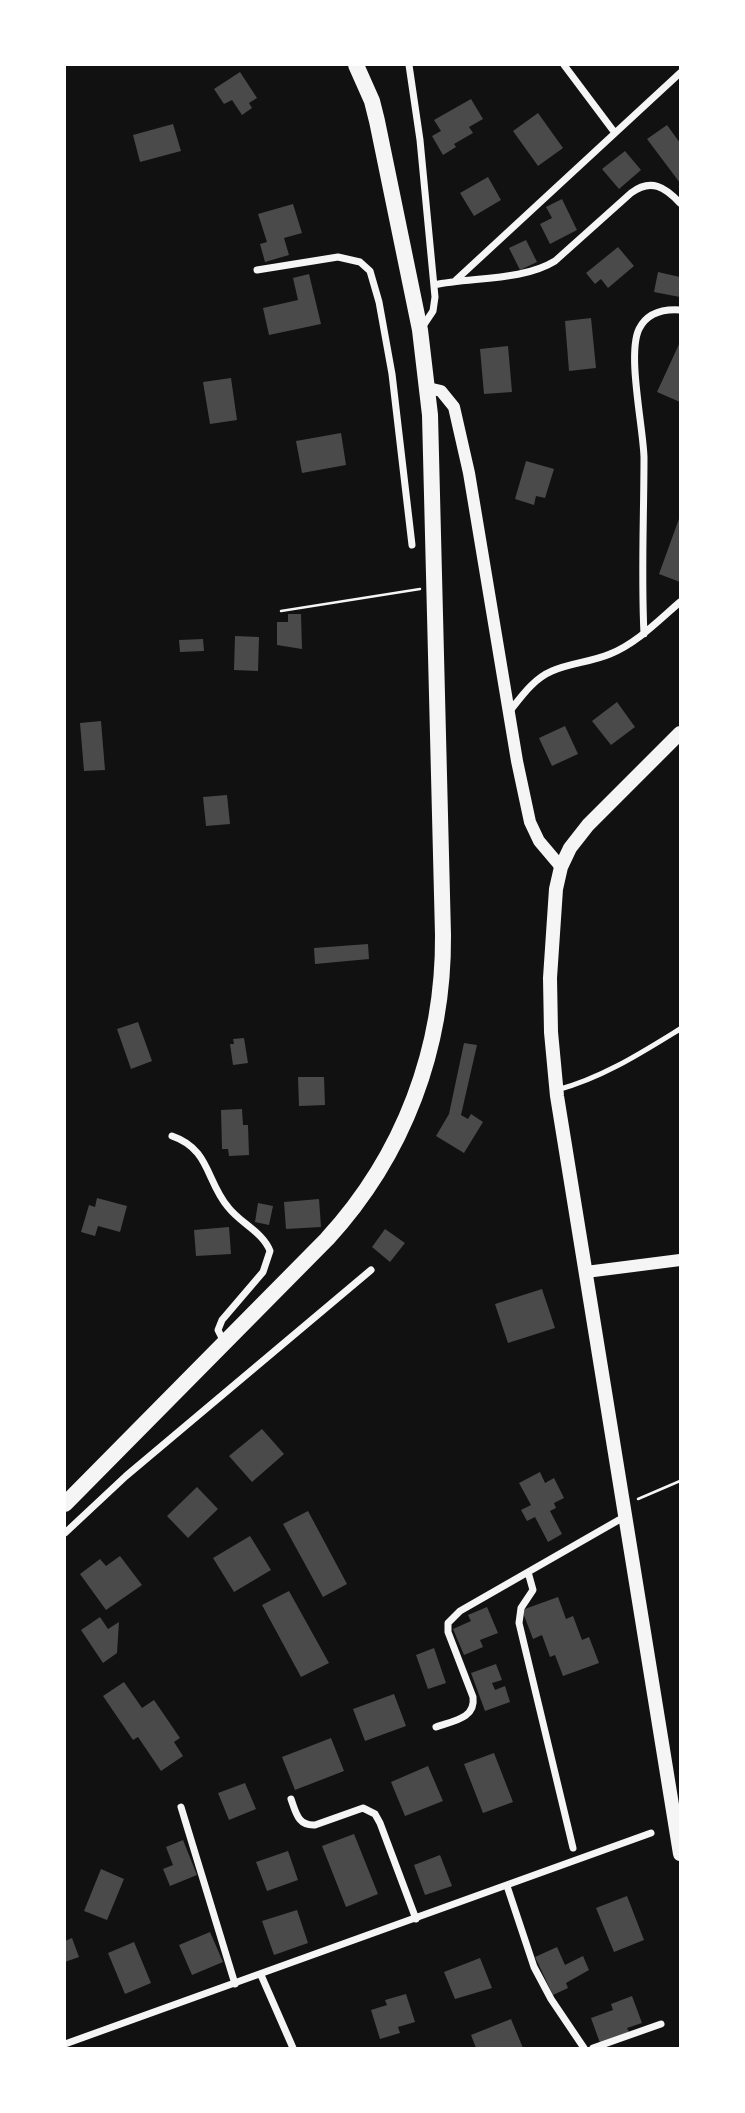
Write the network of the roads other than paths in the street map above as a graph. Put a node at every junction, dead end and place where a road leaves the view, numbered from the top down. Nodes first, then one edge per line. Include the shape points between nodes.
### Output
1 (356, 65) edge
2 (409, 65) edge
3 (564, 65) edge
4 (680, 73) edge
5 (615, 133) junction
6 (680, 203) edge
7 (257, 270) dead end
8 (456, 280) junction
9 (434, 285) junction
10 (680, 310) edge
11 (421, 330) junction
12 (428, 388) junction
13 (434, 545) junction
14 (680, 602) edge
15 (644, 634) junction
16 (509, 712) junction
17 (680, 733) edge
18 (561, 867) junction
19 (680, 1029) edge
20 (557, 1090) junction
21 (172, 1136) dead end
22 (680, 1260) edge
23 (371, 1270) dead end
24 (586, 1272) junction
25 (225, 1342) junction
26 (65, 1504) edge
27 (624, 1511) junction
28 (65, 1533) edge
29 (528, 1572) junction
30 (436, 1727) dead end
31 (291, 1799) dead end
32 (181, 1807) dead end
33 (651, 1833) dead end
34 (573, 1848) dead end
35 (680, 1854) edge
36 (507, 1885) junction
37 (416, 1919) junction
38 (261, 1975) junction
39 (235, 1984) junction
40 (661, 2024) dead end
41 (65, 2044) edge
42 (293, 2048) edge
43 (584, 2048) edge
44 (593, 2048) edge

1 - 11 main road via 377,121
2 - 9 street
3 - 5 street
4 - 5 street
5 - 8 street
6 - 8 street via 663,188 645,185 552,263 526,273
7 - 13 street via 338,257 360,262 370,271 392,374 410,545
8 - 9 street
9 - 11 street via 435,307
10 - 15 street via 666,310 646,320 636,343 643,454
11 - 12 main road
12 - 13 main road
12 - 16 street via 441,391 454,407
13 - 25 main road via 443,952 439,1008 427,1063 394,1144 357,1204
14 - 15 street
15 - 16 street via 610,655 545,674
16 - 18 street via 532,828
17 - 18 main road via 588,825
18 - 20 main road via 550,978
19 - 20 lane via 617,1066
20 - 24 main road
21 - 25 street via 197,1150 225,1204 270,1251 263,1272 222,1320 219,1333
22 - 24 street
23 - 28 street
24 - 27 main road
25 - 26 main road
27 - 29 street
27 - 35 main road
29 - 30 street via 448,1622 473,1706 467,1716
29 - 34 street via 533,1590 519,1619
31 - 37 street via 298,1818 307,1825 363,1808 375,1814
32 - 39 street
33 - 36 street
36 - 37 street
36 - 43 street via 539,1977
37 - 38 street
38 - 39 street
38 - 42 street
39 - 41 street
40 - 44 street

